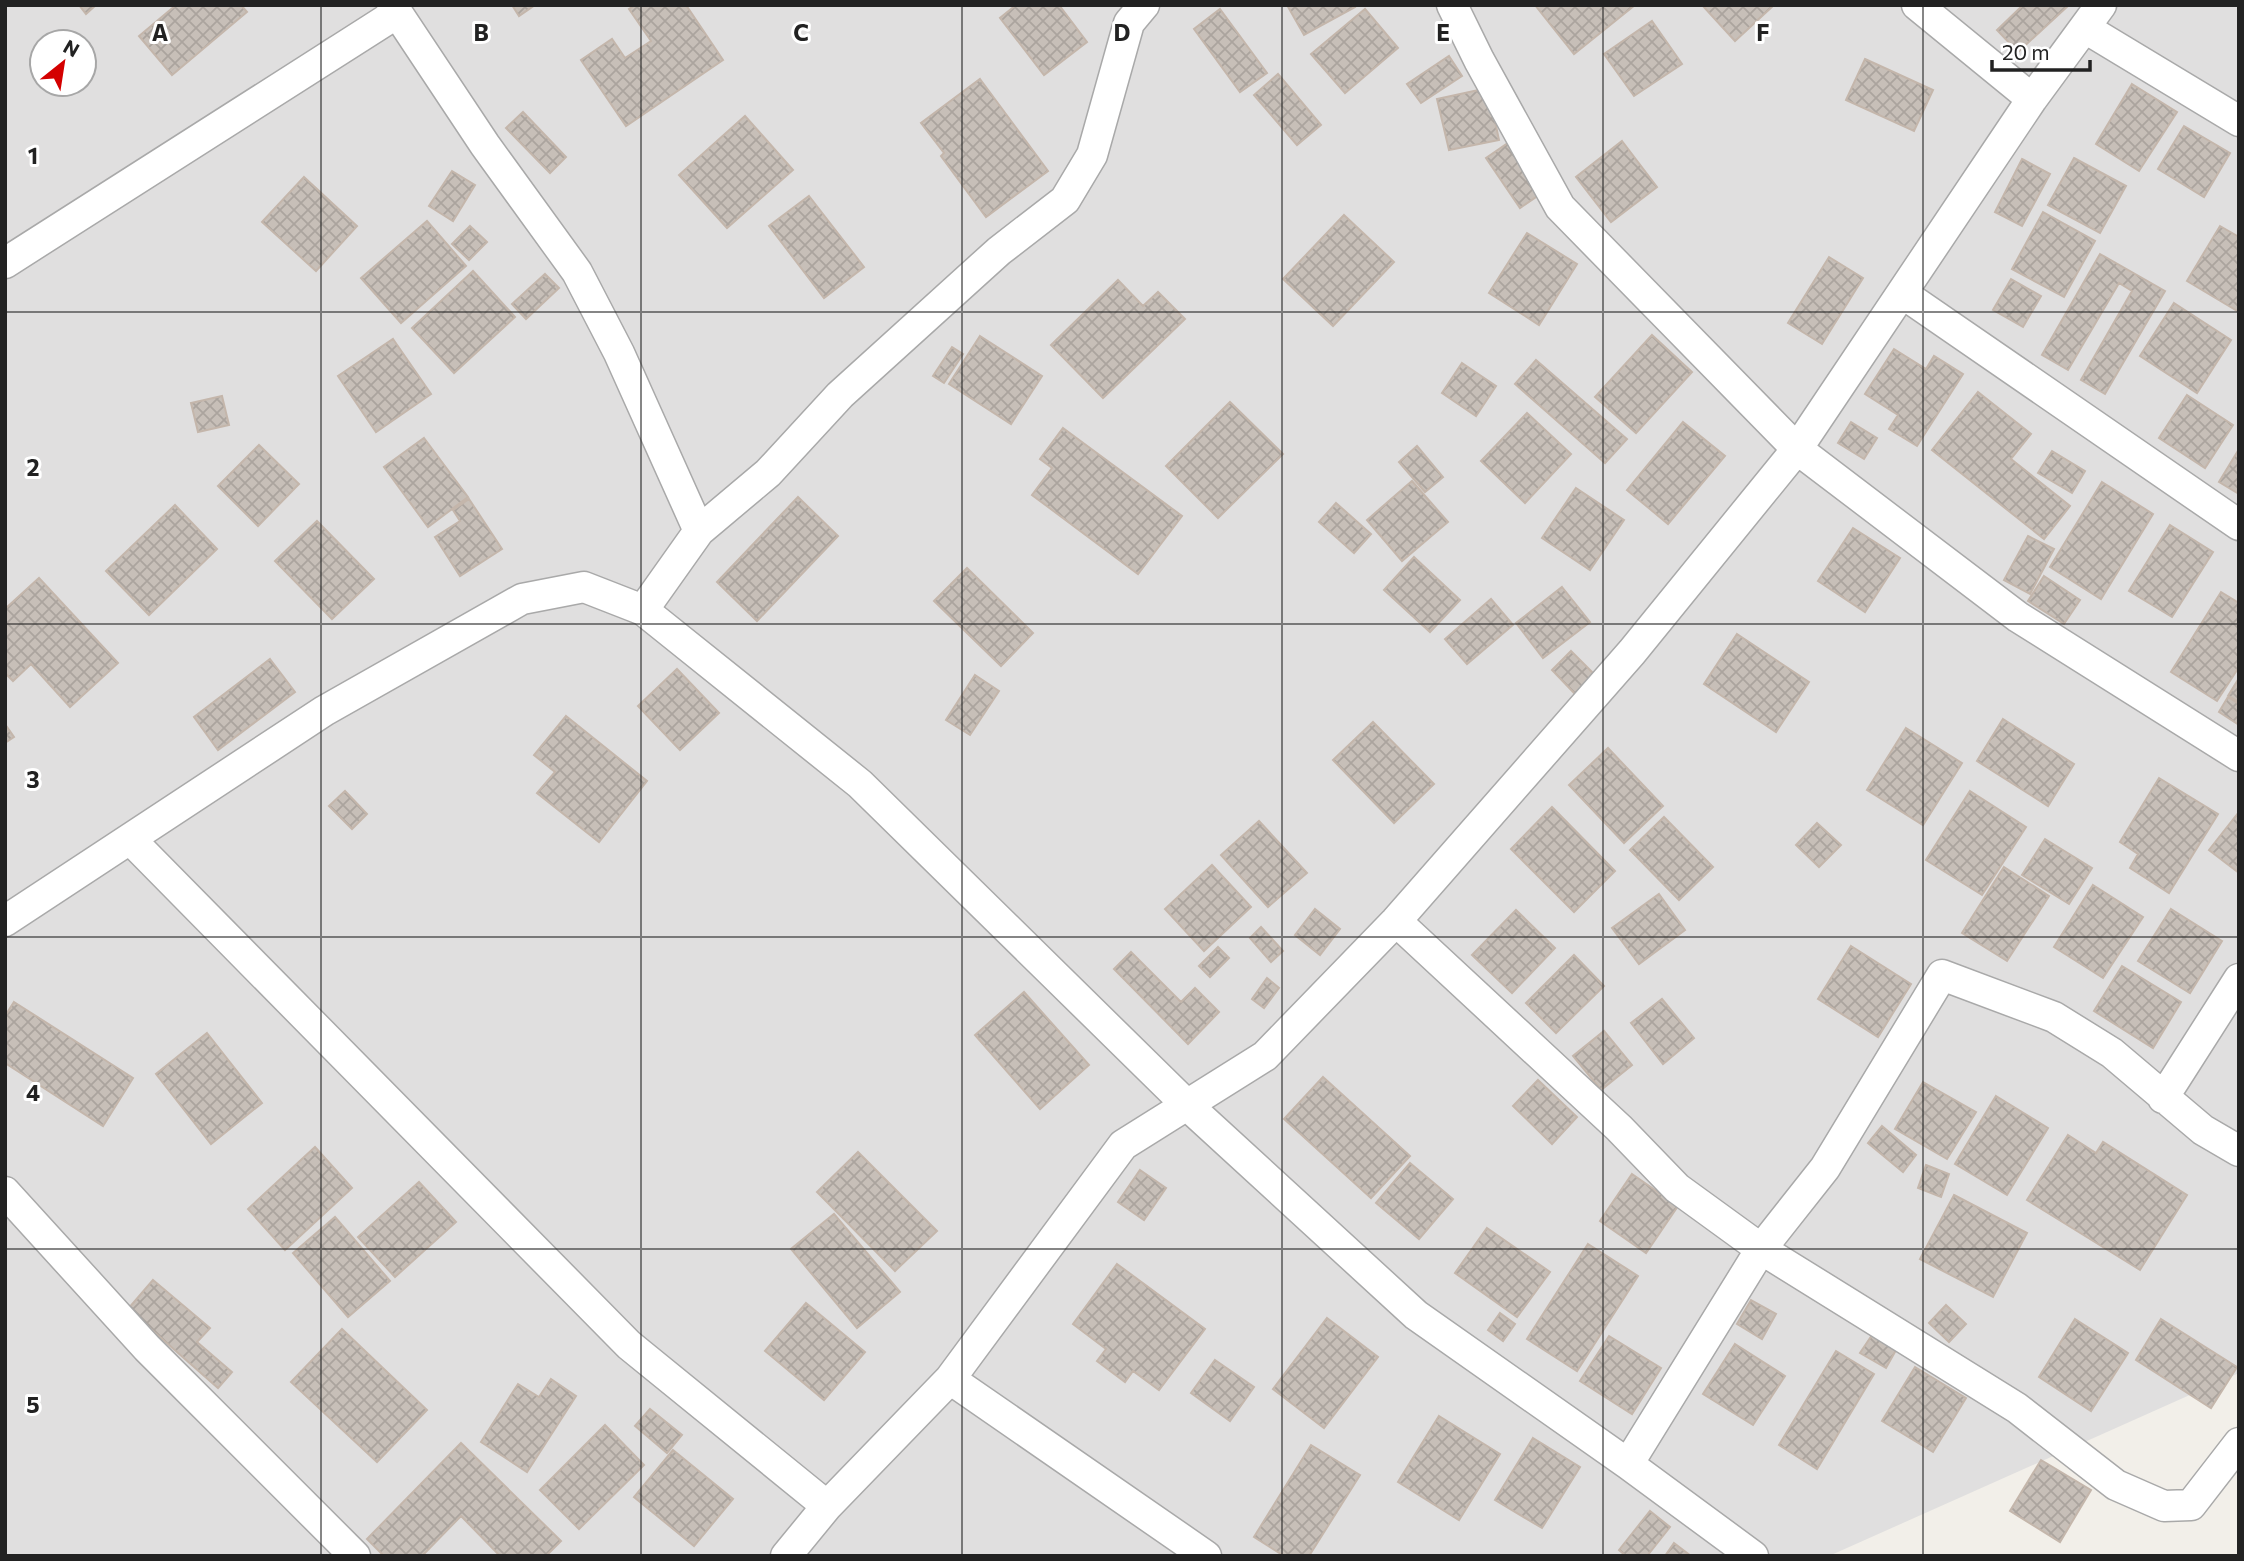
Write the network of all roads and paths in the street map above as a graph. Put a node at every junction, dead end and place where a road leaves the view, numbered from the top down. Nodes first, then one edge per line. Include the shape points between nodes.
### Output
1 (1452, 5) edge
2 (1917, 5) edge
3 (395, 9) edge
4 (1132, 11) edge
5 (2093, 16) edge
6 (2032, 99) junction
7 (2239, 121) edge
8 (5, 263) edge
9 (1902, 293) junction
10 (1797, 449) junction
11 (2239, 525) edge
12 (699, 531) junction
13 (643, 610) junction
14 (2239, 756) edge
15 (130, 839) junction
16 (5, 921) edge
17 (1395, 921) junction
18 (2239, 979) edge
19 (2163, 1098) junction
20 (1186, 1105) junction
21 (2239, 1151) edge
22 (5, 1192) edge
23 (1761, 1249) junction
24 (950, 1379) junction
25 (2239, 1443) edge
26 (1628, 1464) junction
27 (827, 1506) junction
28 (355, 1556) edge
29 (786, 1556) edge
30 (1206, 1556) edge
31 (1753, 1556) edge

1 - 10 street via 1560,207
2 - 6 street
3 - 8 street
3 - 12 street via 577,272 620,353
4 - 12 street via 1092,155 1065,201 999,251 840,394 768,472
5 - 6 street
5 - 7 street
6 - 9 street
9 - 10 street
9 - 11 street
10 - 14 street via 2018,617
10 - 17 street via 1632,652
12 - 13 street
13 - 15 street via 584,587 522,599 324,711
13 - 20 street via 860,784
15 - 16 street
15 - 27 street via 629,1345
17 - 20 street via 1265,1056
17 - 23 street via 1619,1128 1677,1188
18 - 19 street
19 - 21 street
19 - 23 street via 2112,1053 2054,1017 1942,975 1825,1168
20 - 24 street via 1123,1145
20 - 26 street via 1416,1315
22 - 28 street via 147,1348
23 - 25 street via 2017,1408 2116,1485 2164,1506 2191,1505
23 - 26 street
24 - 27 street
24 - 30 street
26 - 31 street
27 - 29 street

